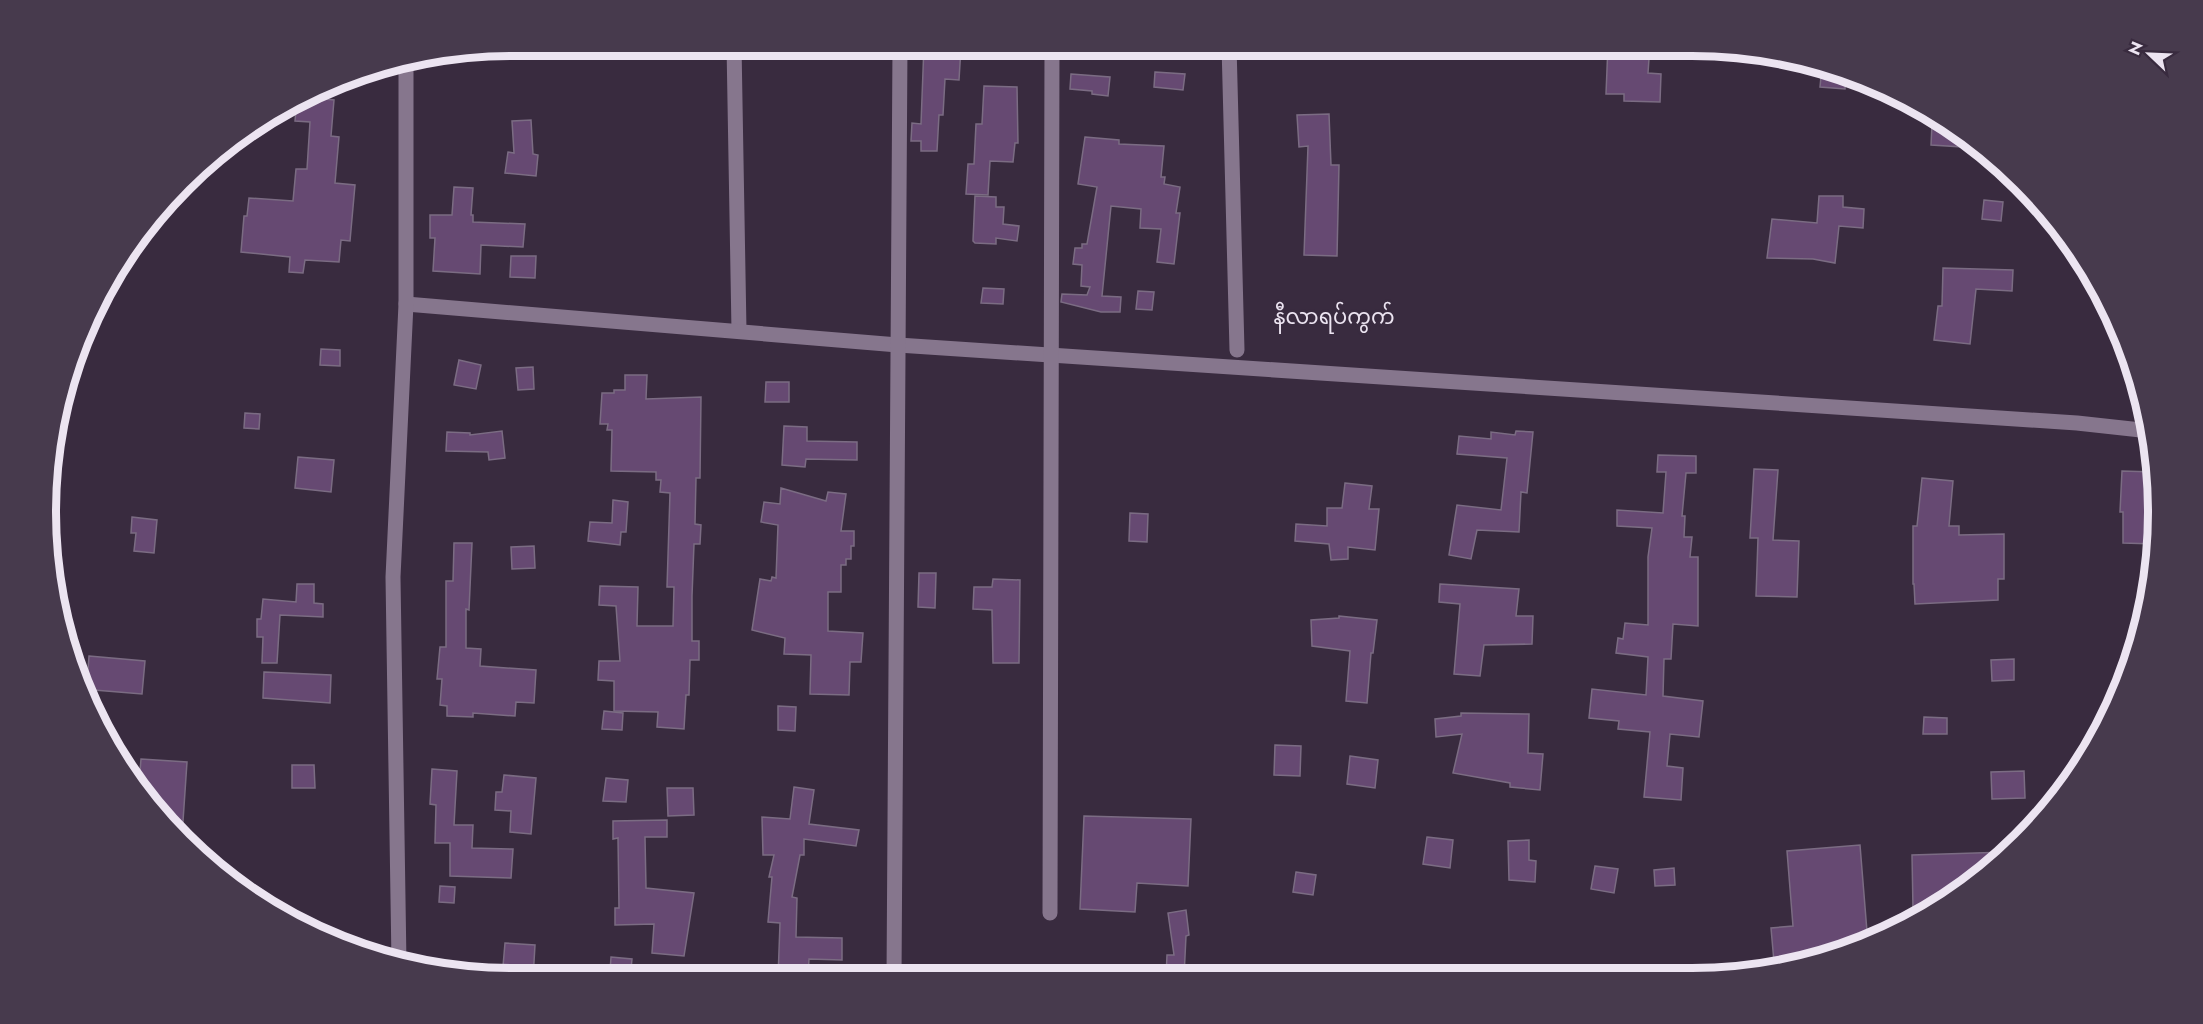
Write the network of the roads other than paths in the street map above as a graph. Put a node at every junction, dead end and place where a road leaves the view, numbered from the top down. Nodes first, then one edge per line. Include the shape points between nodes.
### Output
1 (734, 56) edge
2 (900, 56) edge
3 (1052, 56) edge
4 (1229, 56) edge
5 (406, 68) edge
6 (406, 304) junction
7 (739, 332) junction
8 (898, 345) junction
9 (1237, 350) dead end
10 (1051, 355) junction
11 (2140, 430) edge
12 (1050, 913) dead end
13 (399, 954) edge
14 (894, 968) edge

1 - 7 street
2 - 8 street
3 - 10 street
4 - 9 street
5 - 6 street
6 - 7 street
6 - 13 street via 393,577
7 - 8 street
8 - 10 street
8 - 14 street
10 - 11 street
10 - 12 street

